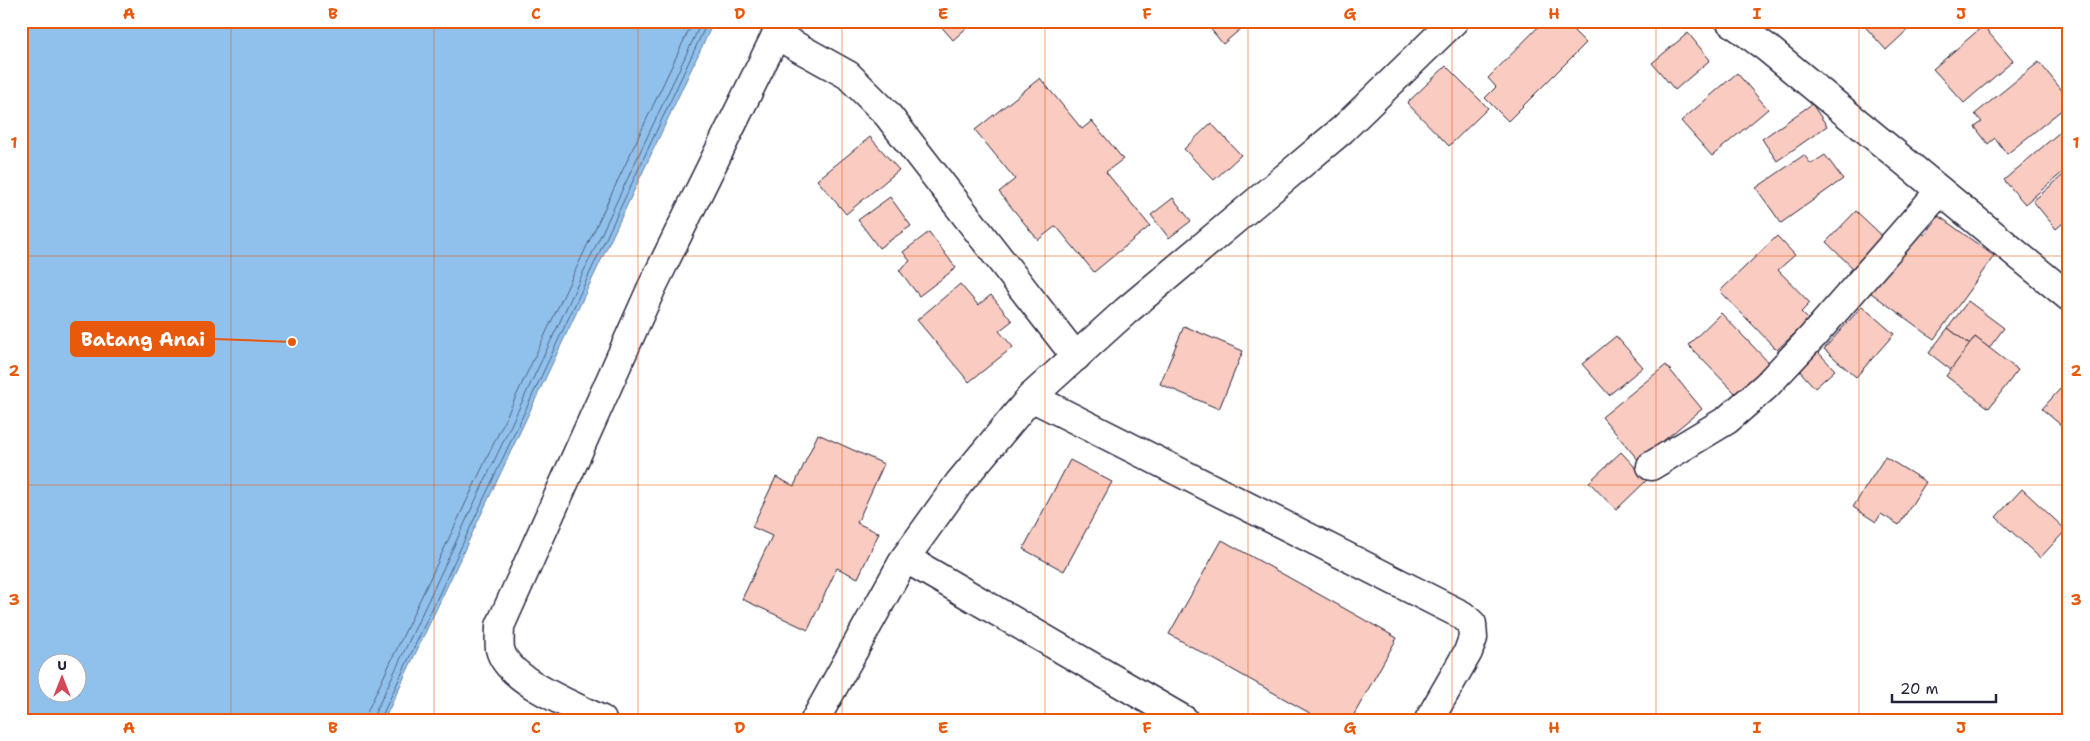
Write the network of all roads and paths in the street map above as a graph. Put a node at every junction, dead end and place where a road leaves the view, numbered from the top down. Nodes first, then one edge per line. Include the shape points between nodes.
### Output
1 (1454, 21) edge
2 (1730, 21) edge
3 (780, 28) edge
4 (1940, 191) junction
5 (2069, 297) edge
6 (1076, 357) junction
7 (1031, 397) junction
8 (1651, 466) dead end
9 (905, 558) junction
10 (602, 720) edge
11 (815, 720) edge
12 (1184, 720) edge
13 (1429, 720) edge

1 - 6 street via 1342,130 1126,311
2 - 4 street
3 - 6 street via 848,75 887,114
3 - 10 street via 652,287 500,626 500,650 528,684
4 - 5 street
4 - 8 street via 1766,386 1727,420
6 - 7 street
7 - 9 street via 959,484
7 - 13 street via 1462,615 1472,624 1473,638
9 - 11 street
9 - 12 street

